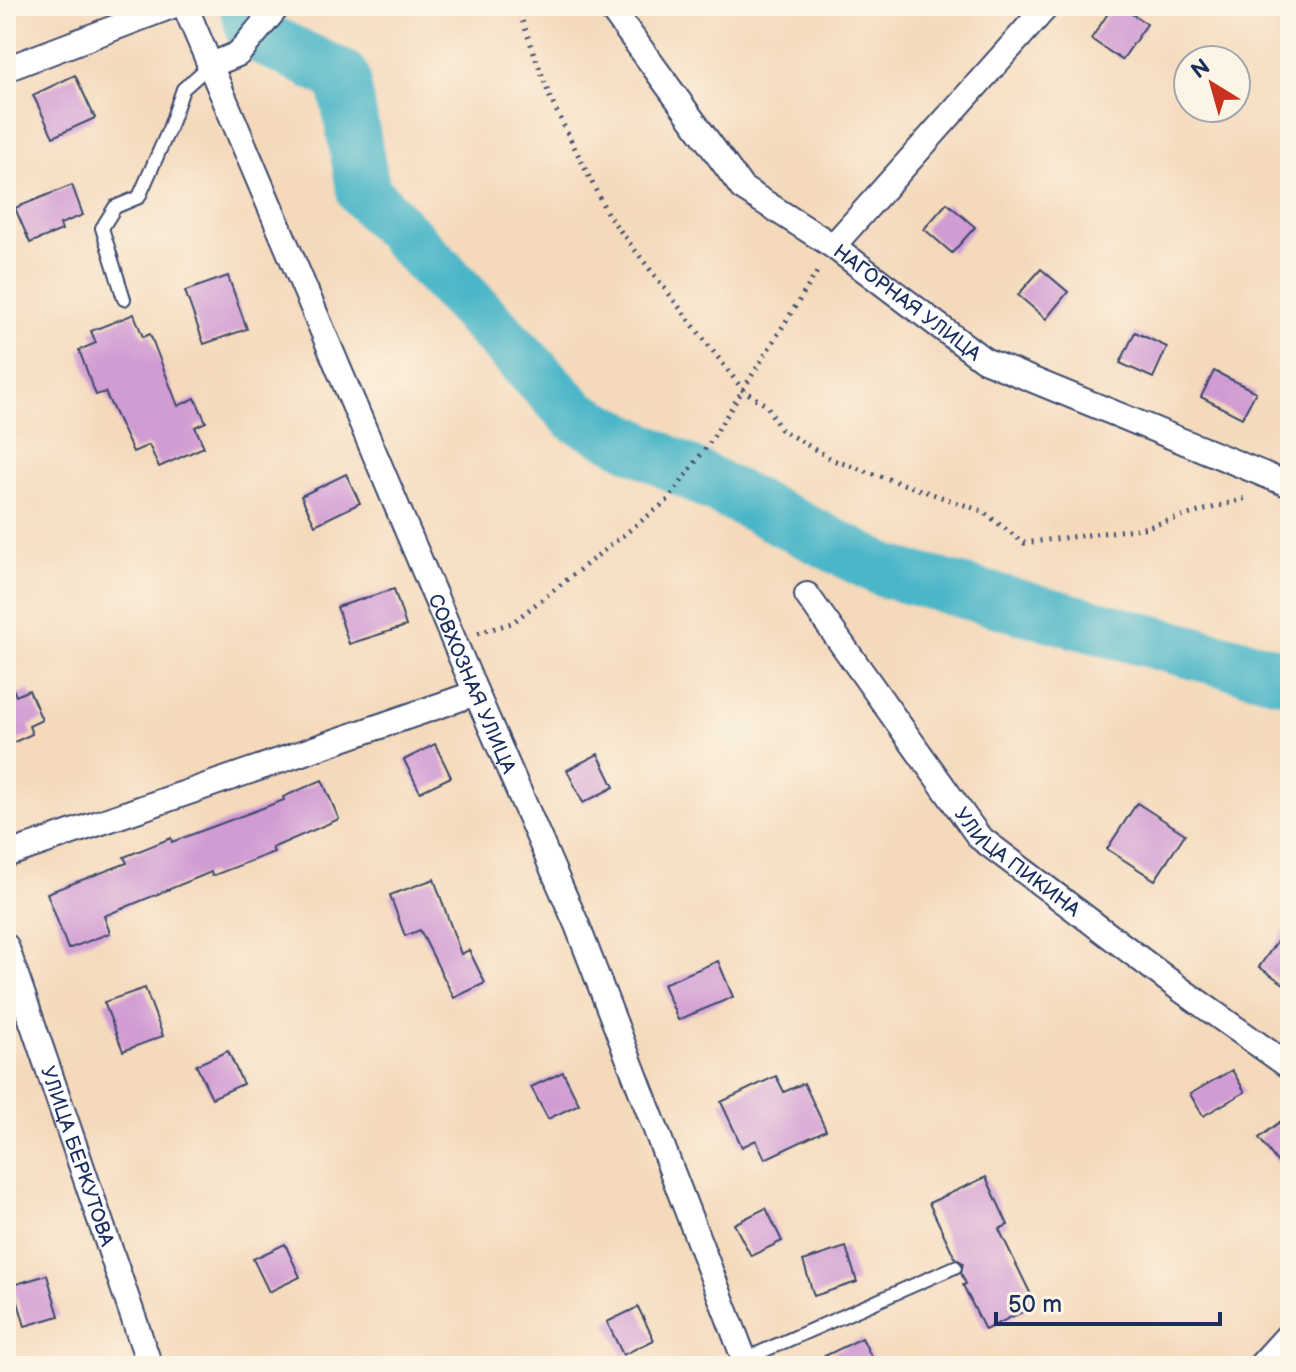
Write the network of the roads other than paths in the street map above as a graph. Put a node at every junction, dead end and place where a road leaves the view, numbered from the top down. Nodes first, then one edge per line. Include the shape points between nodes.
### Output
1 (172, 6) edge
2 (185, 6) edge
3 (278, 6) edge
4 (607, 6) edge
5 (1047, 6) edge
6 (209, 66) junction
7 (6, 69) edge
8 (833, 246) junction
9 (124, 299) dead end
10 (1290, 485) edge
11 (807, 595) dead end
12 (476, 693) junction
13 (6, 855) edge
14 (6, 946) edge
15 (1290, 1067) edge
16 (955, 1267) dead end
17 (1290, 1333) edge
18 (746, 1363) edge
19 (150, 1366) edge
20 (1260, 1366) edge

1 - 7 street
2 - 6 street, СОВХОЗНАЯ УЛИЦА
3 - 6 street via 238,54
4 - 8 street, НАГОРНАЯ УЛИЦА via 742,188
5 - 8 street
6 - 9 lane via 183,89 139,197 115,207 102,228
6 - 12 street, СОВХОЗНАЯ УЛИЦА
8 - 10 street, НАГОРНАЯ УЛИЦА via 984,360
11 - 15 street, УЛИЦА ПИКИНА via 979,837
12 - 13 street
12 - 18 street, СОВХОЗНАЯ УЛИЦА via 577,925
14 - 19 street, УЛИЦА БЕРКУТОВА
16 - 18 lane
17 - 20 street

